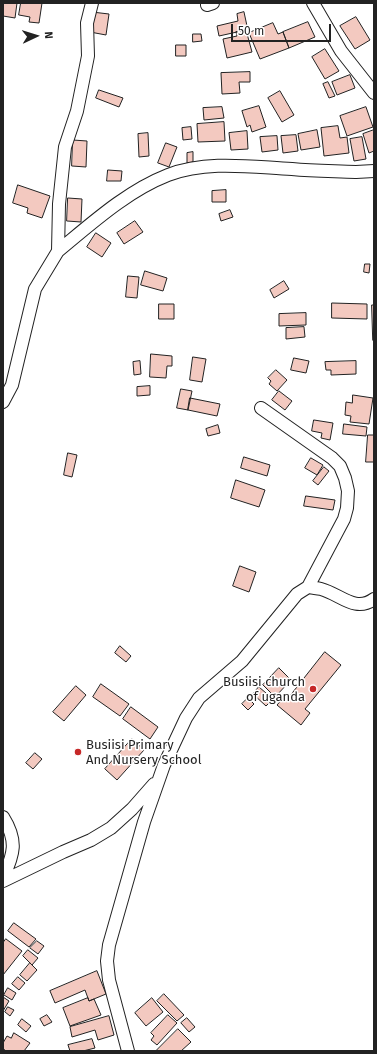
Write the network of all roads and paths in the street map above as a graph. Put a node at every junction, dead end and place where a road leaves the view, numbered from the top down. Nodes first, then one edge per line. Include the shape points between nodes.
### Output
1 (92, 3) edge
2 (313, 3) edge
3 (374, 93) edge
4 (374, 171) edge
5 (58, 251) junction
6 (3, 402) edge
7 (261, 408) dead end
8 (308, 587) junction
9 (374, 599) edge
10 (159, 779) junction
11 (3, 817) edge
12 (3, 878) edge
13 (3, 882) edge
14 (128, 1051) edge

1 - 5 street via 87,23 88,56 77,111 65,147 59,204
2 - 3 street via 341,51
4 - 5 street via 341,172 221,166 181,171 139,190 105,213
5 - 6 street via 35,289 12,385
7 - 8 street via 332,458 340,466 345,478 348,491 344,519
8 - 9 street via 321,589 355,604 363,605
8 - 10 street via 297,594 242,661 199,698 181,728
10 - 13 street via 111,828
10 - 14 street via 144,822 109,945 107,961 109,980
11 - 12 street via 9,827 14,849

